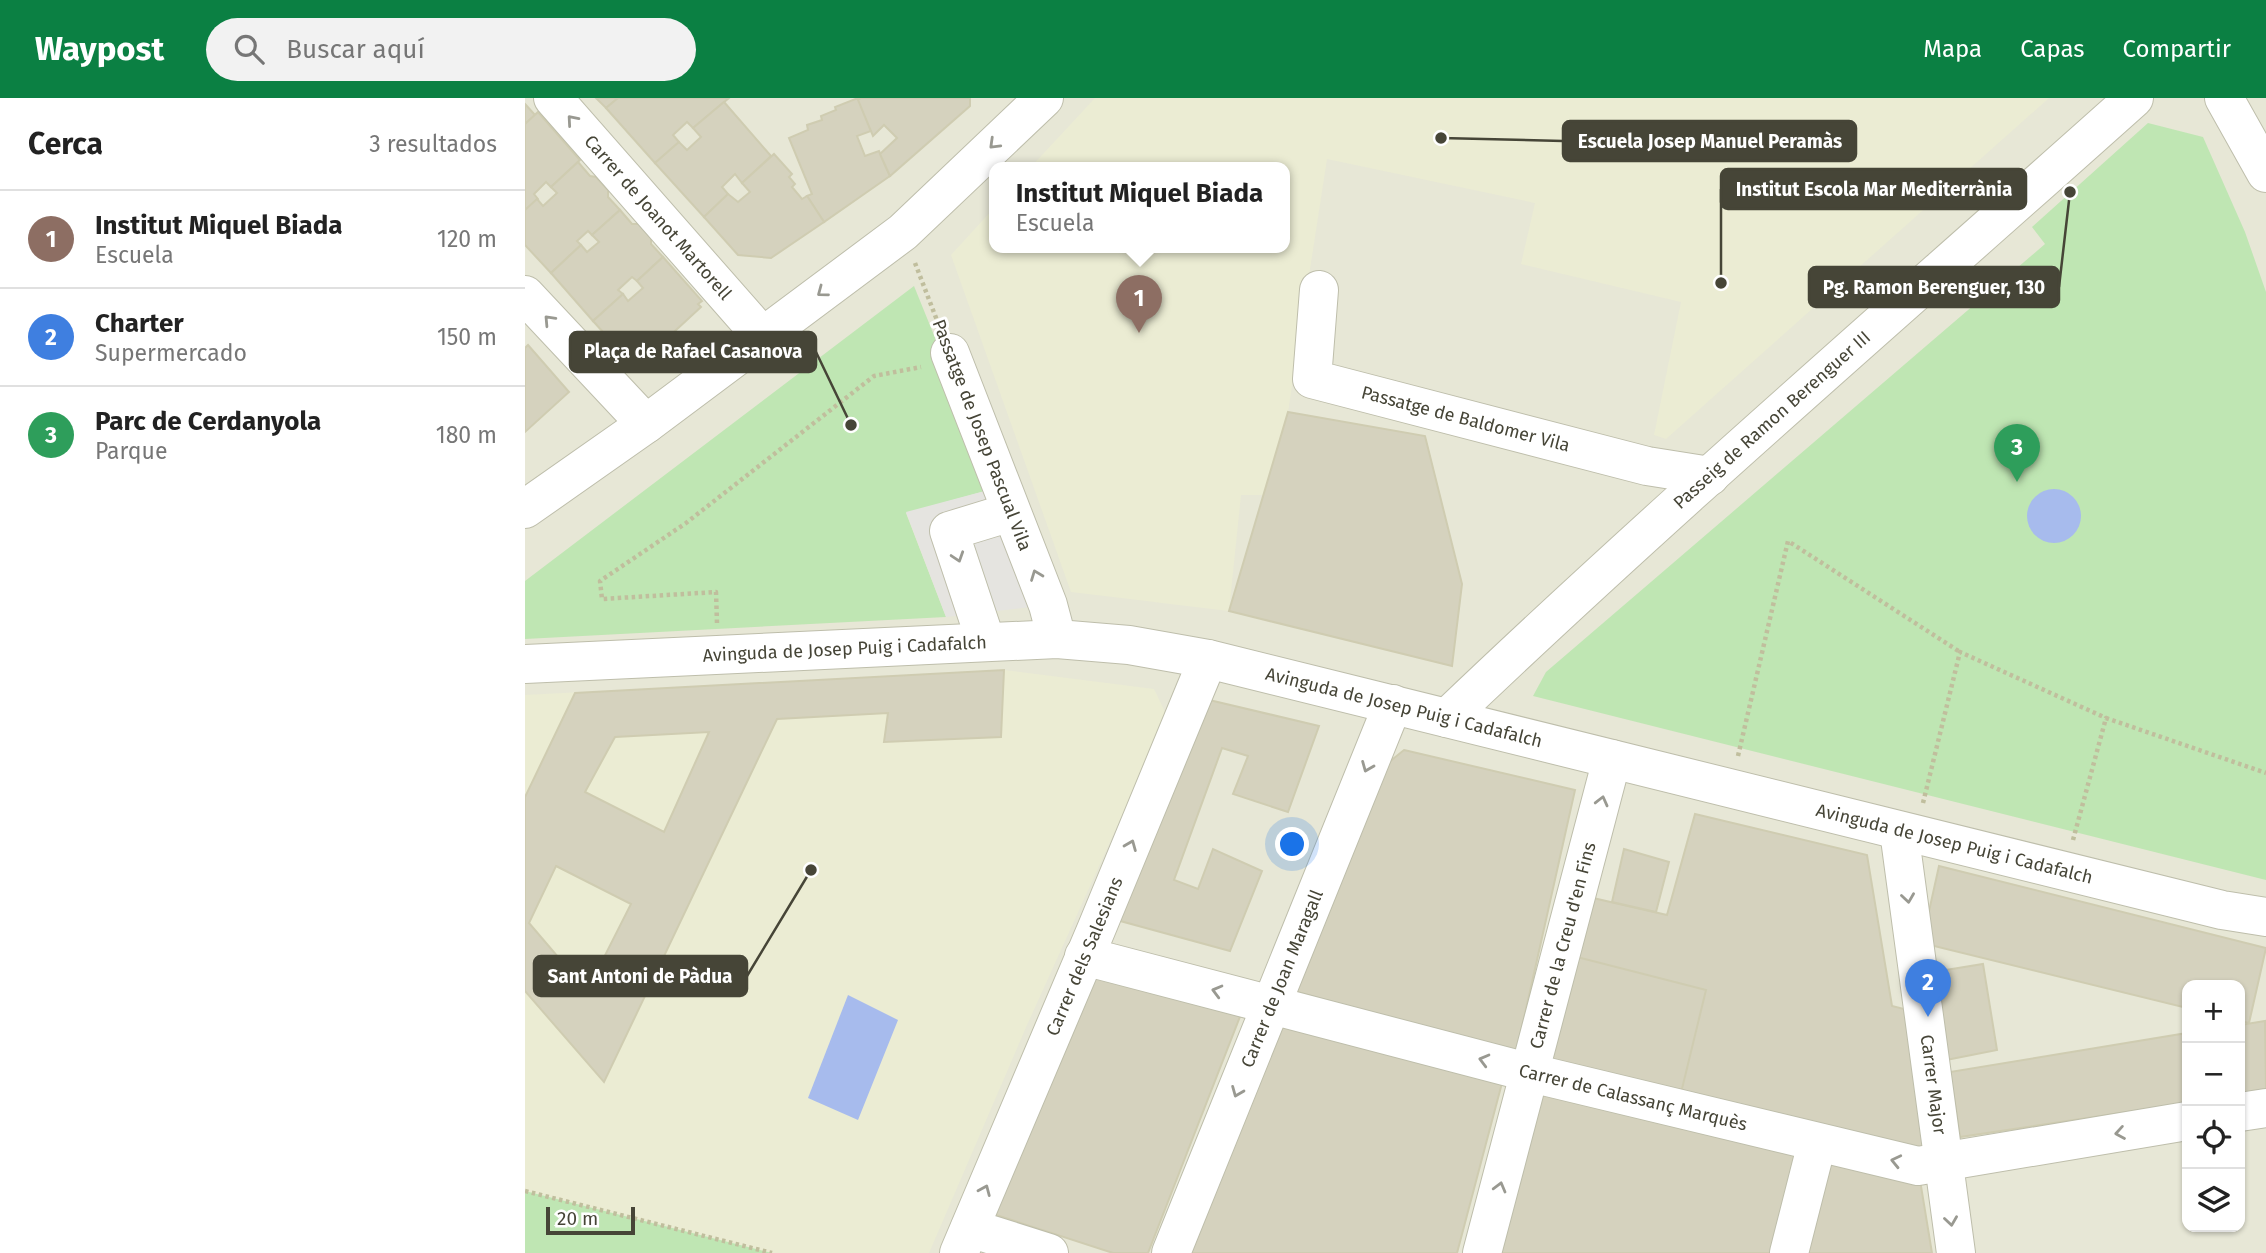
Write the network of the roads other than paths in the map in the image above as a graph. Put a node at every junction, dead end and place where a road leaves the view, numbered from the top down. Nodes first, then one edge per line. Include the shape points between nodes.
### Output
1 (553, 98) edge
2 (2134, 98) edge
3 (2224, 98) edge
4 (1024, 104) edge
5 (2266, 173) edge
6 (1319, 290) dead end
7 (525, 295) edge
8 (763, 337) junction
9 (952, 357) road end
10 (646, 424) junction
11 (1710, 476) junction
12 (525, 509) edge
13 (1011, 512) junction
14 (1057, 639) junction
15 (986, 642) junction
16 (1208, 659) junction
17 (525, 664) edge
18 (1393, 704) junction
19 (1447, 718) junction
20 (1612, 759) junction
21 (1899, 831) junction
22 (2266, 917) edge
23 (1084, 956) junction
24 (1272, 1005) junction
25 (1531, 1073) junction
26 (2266, 1108) edge
27 (2245, 1111) edge
28 (2182, 1122) edge
29 (1817, 1143) junction
30 (1943, 1163) junction
31 (964, 1240) edge
32 (1049, 1253) edge
33 (1171, 1253) edge
34 (1482, 1253) edge
35 (1789, 1253) edge
36 (1956, 1253) edge

8 -> 1 street, Carrer de Joanot Martorell
2 - 11 street, Passeig de Ramon Berenguer III
3 - 5 street
4 -> 8 street via 903,232
6 - 11 street, Passatge de Baldomer Vila via 1311,379 1647,466
10 -> 7 street
8 - 10 street
9 - 13 street, Passatge de Josep Pascual Vila
10 - 12 street
11 - 19 street, Passeig de Ramon Berenguer III
14 -> 13 street, Passatge de Josep Pascual Vila
13 -> 15 street via 949,531
14 - 15 street, Avinguda de Josep Puig i Cadafalch
14 - 16 street, Avinguda de Josep Puig i Cadafalch via 1129,645
15 - 17 street, Avinguda de Josep Puig i Cadafalch
16 - 18 street, Avinguda de Josep Puig i Cadafalch
23 -> 16 street, Carrer dels Salesians
18 - 19 street, Avinguda de Josep Puig i Cadafalch
18 -> 24 street, Carrer de Joan Maragall
19 - 20 street, Avinguda de Josep Puig i Cadafalch
20 - 21 street, Avinguda de Josep Puig i Cadafalch
25 -> 20 street, Carrer de la Creu d'en Fins
21 - 22 street, Avinguda de Josep Puig i Cadafalch
21 -> 30 street, Carrer Major
24 -> 23 street, Carrer de Calassanç Marquès
31 -> 23 street, Carrer dels Salesians
25 -> 24 street, Carrer de Calassanç Marquès
24 -> 33 street, Carrer de Joan Maragall
25 - 29 street, Carrer de Calassanç Marquès
34 -> 25 street, Carrer de la Creu d'en Fins
26 - 27 street
28 -> 30 street, Carrer de Calassanç Marquès
30 -> 29 street, Carrer de Calassanç Marquès via 1918,1166
29 - 35 street
30 -> 36 street, Carrer Major
31 - 32 street

